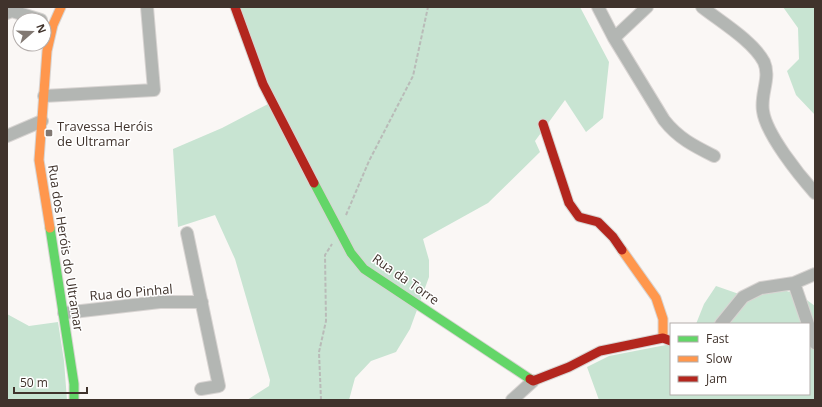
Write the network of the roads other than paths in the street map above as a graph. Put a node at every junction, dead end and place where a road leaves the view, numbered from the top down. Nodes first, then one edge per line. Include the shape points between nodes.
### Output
1 (61, 7) edge
2 (148, 7) edge
3 (235, 7) edge
4 (598, 7) edge
5 (647, 7) edge
6 (702, 7) edge
7 (716, 11) edge
8 (52, 18) edge
9 (614, 38) junction
10 (47, 52) edge
11 (44, 96) junction
12 (42, 121) junction
13 (543, 124) dead end
14 (7, 136) edge
15 (714, 156) dead end
16 (815, 193) edge
17 (187, 233) dead end
18 (815, 274) edge
19 (794, 283) junction
20 (202, 302) junction
21 (64, 313) junction
22 (722, 323) edge
23 (808, 323) edge
24 (810, 328) edge
25 (667, 339) edge
26 (815, 343) edge
27 (533, 381) junction
28 (201, 389) dead end
29 (74, 400) edge
30 (512, 400) edge

1 - 8 street, Rua dos Heróis do Ultramar
2 - 11 street via 154,90
3 - 27 street, Rua da Torre via 262,84 351,253 364,269
4 - 9 street
5 - 9 street
6 - 7 street
7 - 16 street via 765,64 767,75 762,101 766,122 794,169
9 - 15 street via 674,133 687,143
10 - 11 street, Rua dos Heróis do Ultramar
11 - 12 street, Rua dos Heróis do Ultramar
12 - 14 street
12 - 21 street, Rua dos Heróis do Ultramar via 39,160
13 - 25 street via 569,203 579,217 598,222 613,237 656,298
17 - 20 street
18 - 19 street
19 - 22 street via 761,288 743,297
19 - 23 street
20 - 21 street, Rua do Pinhal via 160,302
20 - 28 street via 219,386
21 - 29 street, Rua dos Heróis do Ultramar
24 - 26 street
25 - 27 street via 600,350 569,367
27 - 30 street

